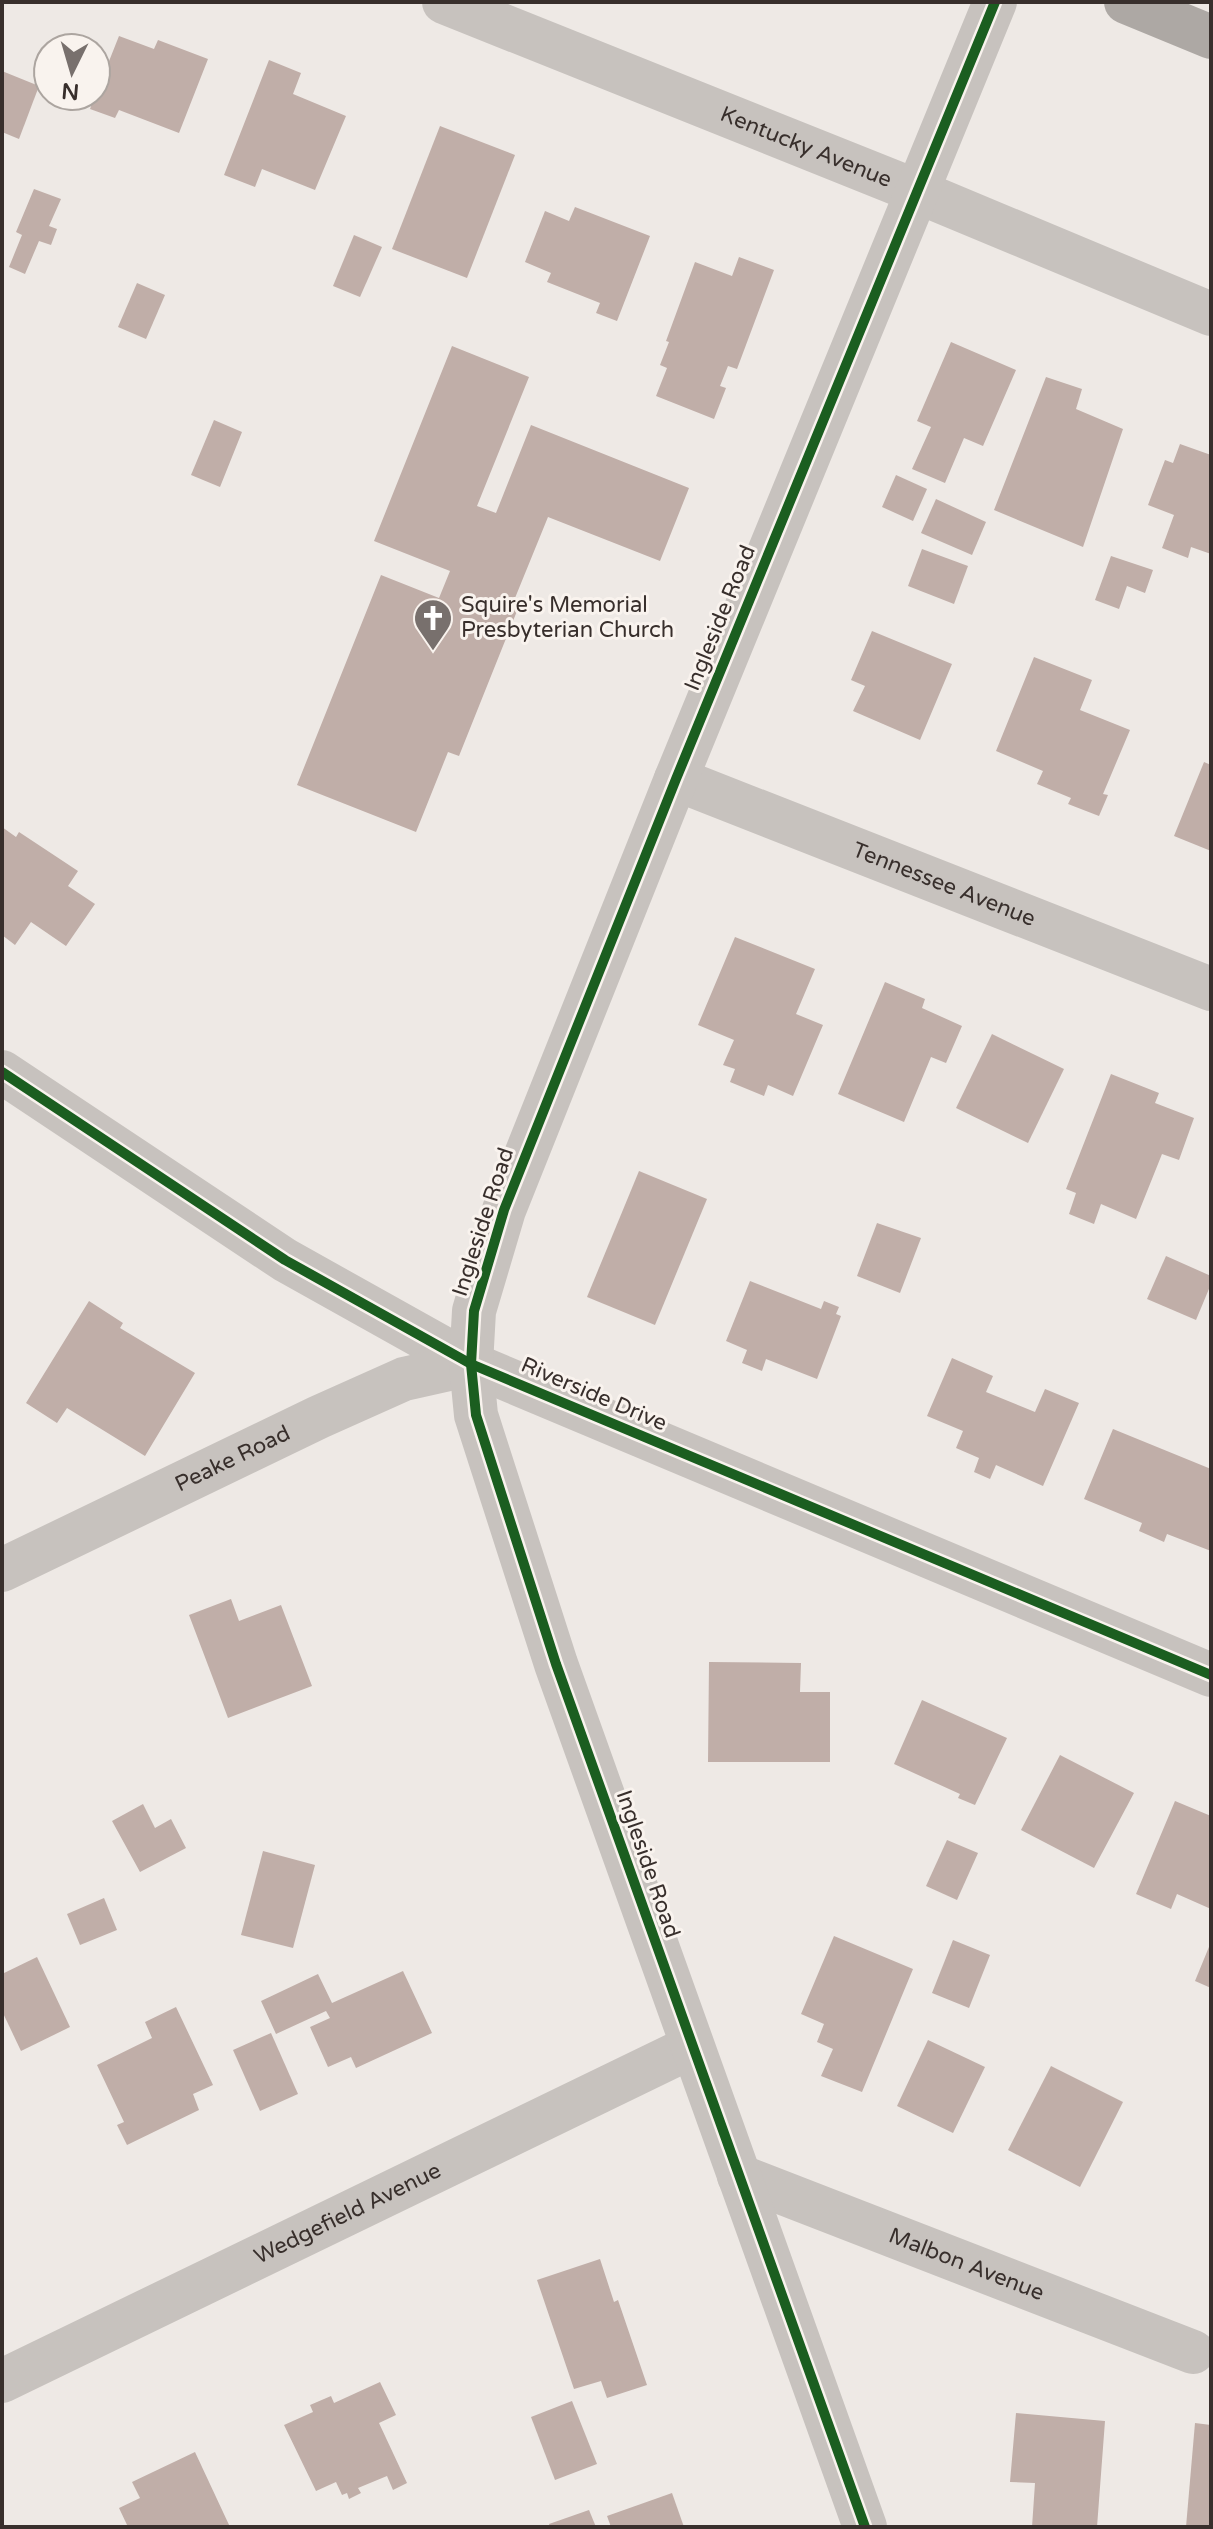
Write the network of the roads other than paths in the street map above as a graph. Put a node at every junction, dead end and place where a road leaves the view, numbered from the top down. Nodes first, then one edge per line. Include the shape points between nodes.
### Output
1 (444, 2) edge
2 (995, 2) edge
3 (1126, 2) edge
4 (1193, 30) edge
5 (916, 191) junction
6 (1211, 314) edge
7 (676, 779) junction
8 (1211, 989) edge
9 (2, 1072) edge
10 (471, 1364) junction
11 (2, 1570) edge
12 (1211, 1675) edge
13 (691, 2047) junction
14 (739, 2176) junction
15 (1193, 2352) dead end
16 (2, 2381) edge
17 (865, 2527) edge

1 - 5 street, Kentucky Avenue
2 - 5 street, Ingleside Road
3 - 4 highway
5 - 6 street, Kentucky Avenue
5 - 7 street, Ingleside Road
7 - 8 street, Tennessee Avenue
7 - 10 street, Ingleside Road via 504,1210 474,1311
9 - 10 street, Riverside Drive via 285,1260
10 - 11 street, Peake Road via 404,1379
10 - 12 street, Riverside Drive
10 - 13 street, Ingleside Road via 476,1415 556,1664
13 - 14 street, Ingleside Road
13 - 16 street, Wedgefield Avenue
14 - 15 street, Malbon Avenue
14 - 17 street, Ingleside Road

